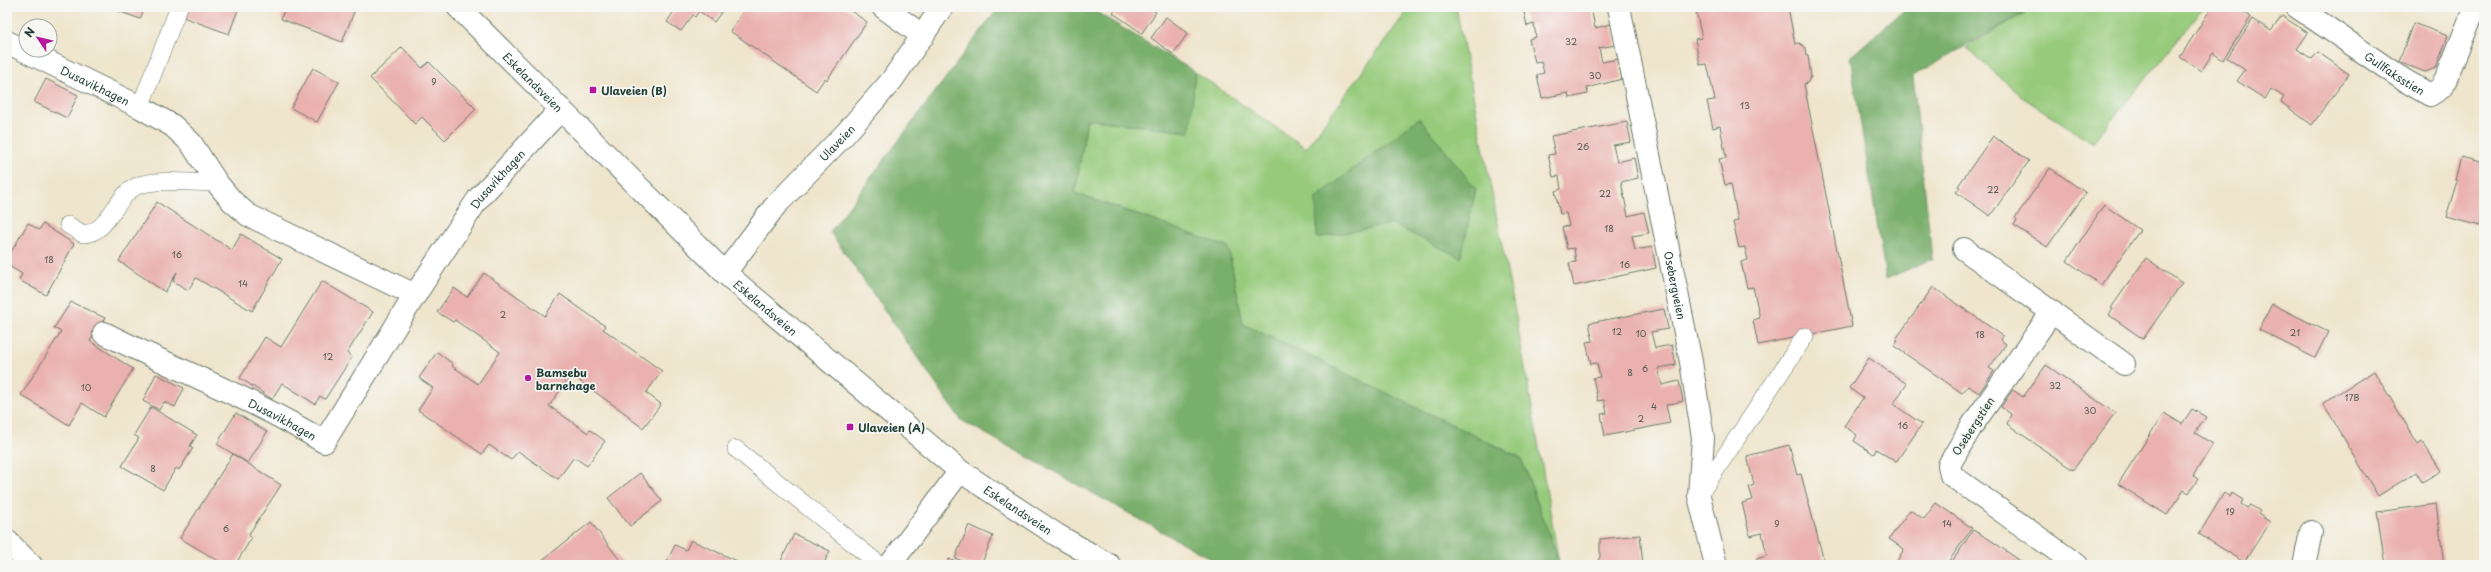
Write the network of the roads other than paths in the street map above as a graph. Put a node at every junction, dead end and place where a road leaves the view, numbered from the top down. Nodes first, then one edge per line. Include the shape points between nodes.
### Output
1 (179, 7) edge
2 (458, 7) edge
3 (883, 7) edge
4 (942, 7) edge
5 (1619, 7) edge
6 (2297, 7) edge
7 (2475, 7) edge
8 (923, 36) junction
9 (7, 42) edge
10 (140, 107) junction
11 (561, 109) junction
12 (217, 183) junction
13 (68, 225) dead end
14 (1964, 249) dead end
15 (725, 273) junction
16 (415, 295) junction
17 (2052, 312) junction
18 (104, 333) dead end
19 (1805, 336) dead end
20 (2124, 364) dead end
21 (736, 449) dead end
22 (960, 471) junction
23 (1699, 496) junction
24 (2311, 532) dead end
25 (7, 541) edge
26 (31, 565) edge
27 (880, 565) edge
28 (890, 565) edge
29 (1109, 565) edge
30 (1716, 565) edge
31 (2077, 565) edge
32 (2304, 565) edge

1 - 10 lane, Dusavikhagen
2 - 11 street, Eskelandsveien
3 - 8 street
4 - 8 street, Ulaveien
5 - 23 street, Osebergveien via 1691,362 1703,438
6 - 7 street, Gullfaksstien via 2430,95 2441,88 2446,79
8 - 15 street, Ulaveien via 892,80 846,134 775,206
9 - 10 street, Dusavikhagen
10 - 12 street, Dusavikhagen via 173,126 190,143
11 - 15 street, Eskelandsveien
11 - 16 street, Dusavikhagen via 478,199
12 - 13 lane via 146,183 134,187 97,231 83,234
12 - 16 street, Dusavikhagen via 248,215
14 - 17 street
15 - 22 street, Eskelandsveien
16 - 18 street, Dusavikhagen via 324,442 264,408 184,373
17 - 20 street
17 - 31 street, Osebergstien via 1970,427 1949,465 1951,475
19 - 23 lane
21 - 27 lane
22 - 28 street
22 - 29 street, Eskelandsveien via 1056,535
23 - 30 street, Osebergveien
24 - 32 street
25 - 26 street

